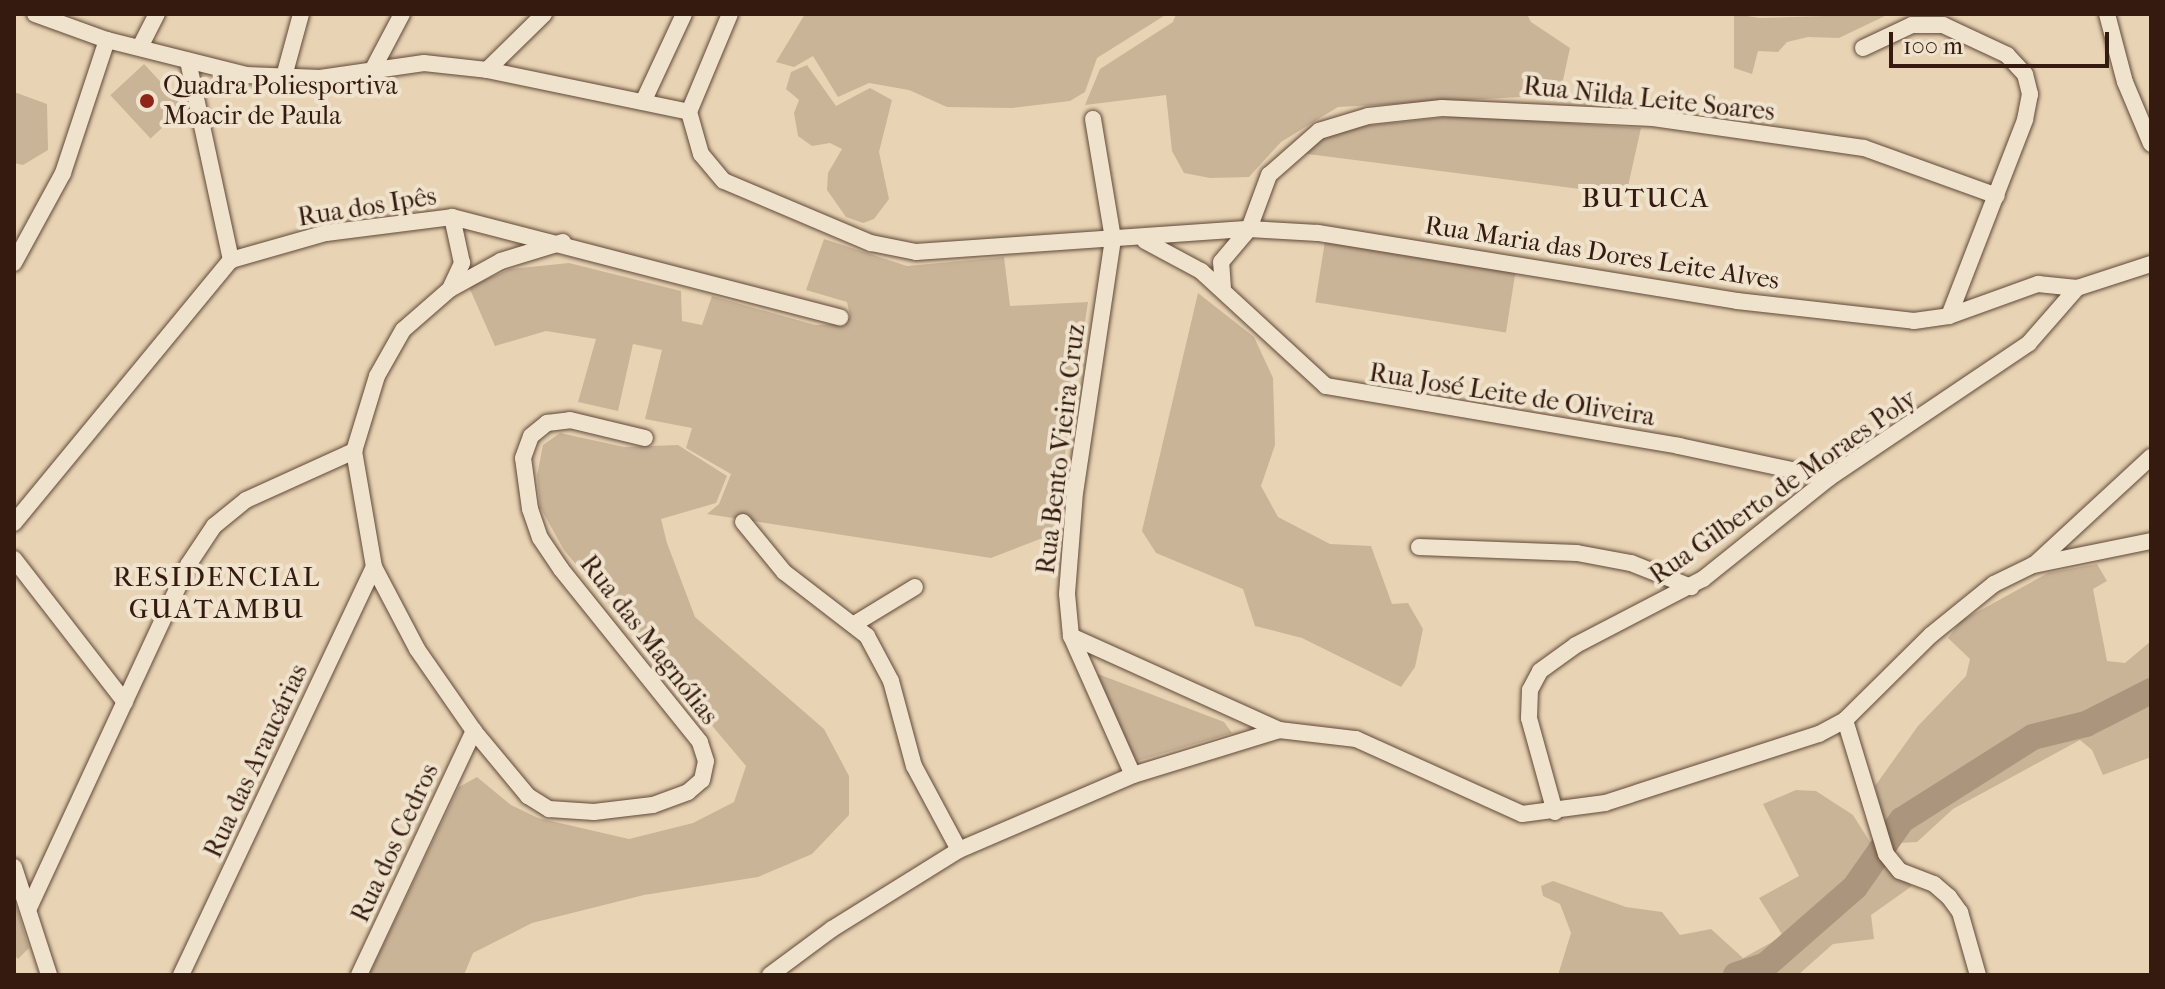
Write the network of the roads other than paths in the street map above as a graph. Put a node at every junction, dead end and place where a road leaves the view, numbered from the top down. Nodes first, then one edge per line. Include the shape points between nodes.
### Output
1 (35, 14) edge
2 (157, 14) edge
3 (301, 14) edge
4 (402, 14) edge
5 (544, 14) edge
6 (684, 14) edge
7 (730, 14) edge
8 (2107, 14) edge
9 (57, 20) edge
10 (107, 40) junction
11 (140, 47) junction
12 (1863, 48) dead end
13 (188, 61) junction
14 (374, 67) junction
15 (487, 70) junction
16 (283, 80) junction
17 (643, 102) junction
18 (689, 112) junction
19 (1093, 119) dead end
20 (2151, 144) edge
21 (1997, 196) junction
22 (452, 217) junction
23 (1249, 229) junction
24 (1113, 239) junction
25 (1143, 240) junction
26 (563, 242) junction
27 (231, 260) junction
28 (14, 263) edge
29 (2151, 264) edge
30 (2077, 288) junction
31 (450, 289) junction
32 (1223, 289) junction
33 (1949, 316) junction
34 (840, 317) dead end
35 (645, 438) dead end
36 (354, 451) junction
37 (2151, 457) edge
38 (1829, 478) junction
39 (743, 522) dead end
40 (14, 523) edge
41 (2151, 541) edge
42 (1419, 547) dead end
43 (14, 559) edge
44 (2033, 565) junction
45 (374, 567) junction
46 (915, 587) dead end
47 (1691, 587) junction
48 (856, 623) junction
49 (1071, 636) junction
50 (125, 702) junction
51 (1845, 720) junction
52 (1279, 730) junction
53 (474, 731) junction
54 (1133, 775) junction
55 (1555, 812) junction
56 (959, 850) junction
57 (14, 867) edge
58 (29, 908) junction
59 (49, 975) edge
60 (181, 975) edge
61 (359, 975) edge
62 (770, 975) edge
63 (1978, 975) edge

1 - 9 street
2 - 11 street
3 - 16 street
4 - 14 street
5 - 15 street
6 - 17 street
7 - 18 street
8 - 20 street via 2125,82
9 - 10 street
10 - 11 street
10 - 28 street via 63,173
11 - 13 street
12 - 21 street via 1912,25 1943,25 2007,55 2025,74 2030,94 2025,120
13 - 16 street
13 - 27 street
14 - 15 street via 424,63
14 - 16 street
15 - 17 street
17 - 18 street
18 - 24 street, Rua Maria das Dores Leite Alves via 701,154 724,181 871,243 916,252
19 - 24 street, Rua Bento Vieira Cruz
21 - 23 street, Rua Nilda Leite Soares via 1864,148 1653,118 1442,108 1368,116 1319,131 1269,175
21 - 33 street via 1972,247
22 - 26 street, Rua dos Ipês
22 - 27 street, Rua dos Ipês via 326,233
22 - 31 street via 462,243 462,263
23 - 25 street, Rua Maria das Dores Leite Alves
23 - 32 street via 1221,262
23 - 33 street, Rua Maria das Dores Leite Alves via 1376,241 1737,301 1914,321
24 - 25 street, Rua Maria das Dores Leite Alves
24 - 49 street, Rua Bento Vieira Cruz via 1075,492 1067,594
25 - 32 street, Rua José Leite de Oliveira
26 - 31 street, Rua das Magnólias via 501,261
26 - 34 street, Rua dos Ipês
27 - 40 street
29 - 30 street
30 - 33 street, Rua Maria das Dores Leite Alves via 2038,284
30 - 38 street, Rua Gilberto de Moraes Poly via 2029,343
31 - 36 street, Rua das Magnólias via 403,330 377,376
32 - 38 street, Rua José Leite de Oliveira via 1326,386 1679,446
35 - 53 street, Rua das Magnólias via 570,420 547,423 531,436 523,458 530,509 540,538 561,569 700,742 706,761 702,780 688,792 653,805 594,812 549,809 528,796
36 - 45 street, Rua das Magnólias
36 - 50 street via 246,500 214,526 188,565
37 - 44 street
38 - 47 street, Rua Gilberto de Moraes Poly
39 - 48 street via 784,572
41 - 44 street
42 - 47 street via 1577,553 1631,563
43 - 50 street
44 - 51 street via 1970,600
45 - 53 street, Rua das Magnólias via 417,649
45 - 60 street, Rua das Araucárias
46 - 48 street
47 - 55 street, Rua Gilberto de Moraes Poly via 1576,645 1540,671 1530,690 1529,718
48 - 56 street via 891,681 914,766
49 - 52 street
49 - 54 street, Rua Bento Vieira Cruz
50 - 58 street
51 - 55 street via 1819,734 1605,803
51 - 63 street via 1873,826 1886,854 1900,871 1934,884 1949,897 1960,912
52 - 54 street
52 - 55 street via 1356,739 1505,810
53 - 61 street, Rua dos Cedros
54 - 56 street
56 - 62 street via 832,929
57 - 58 street
58 - 59 street

